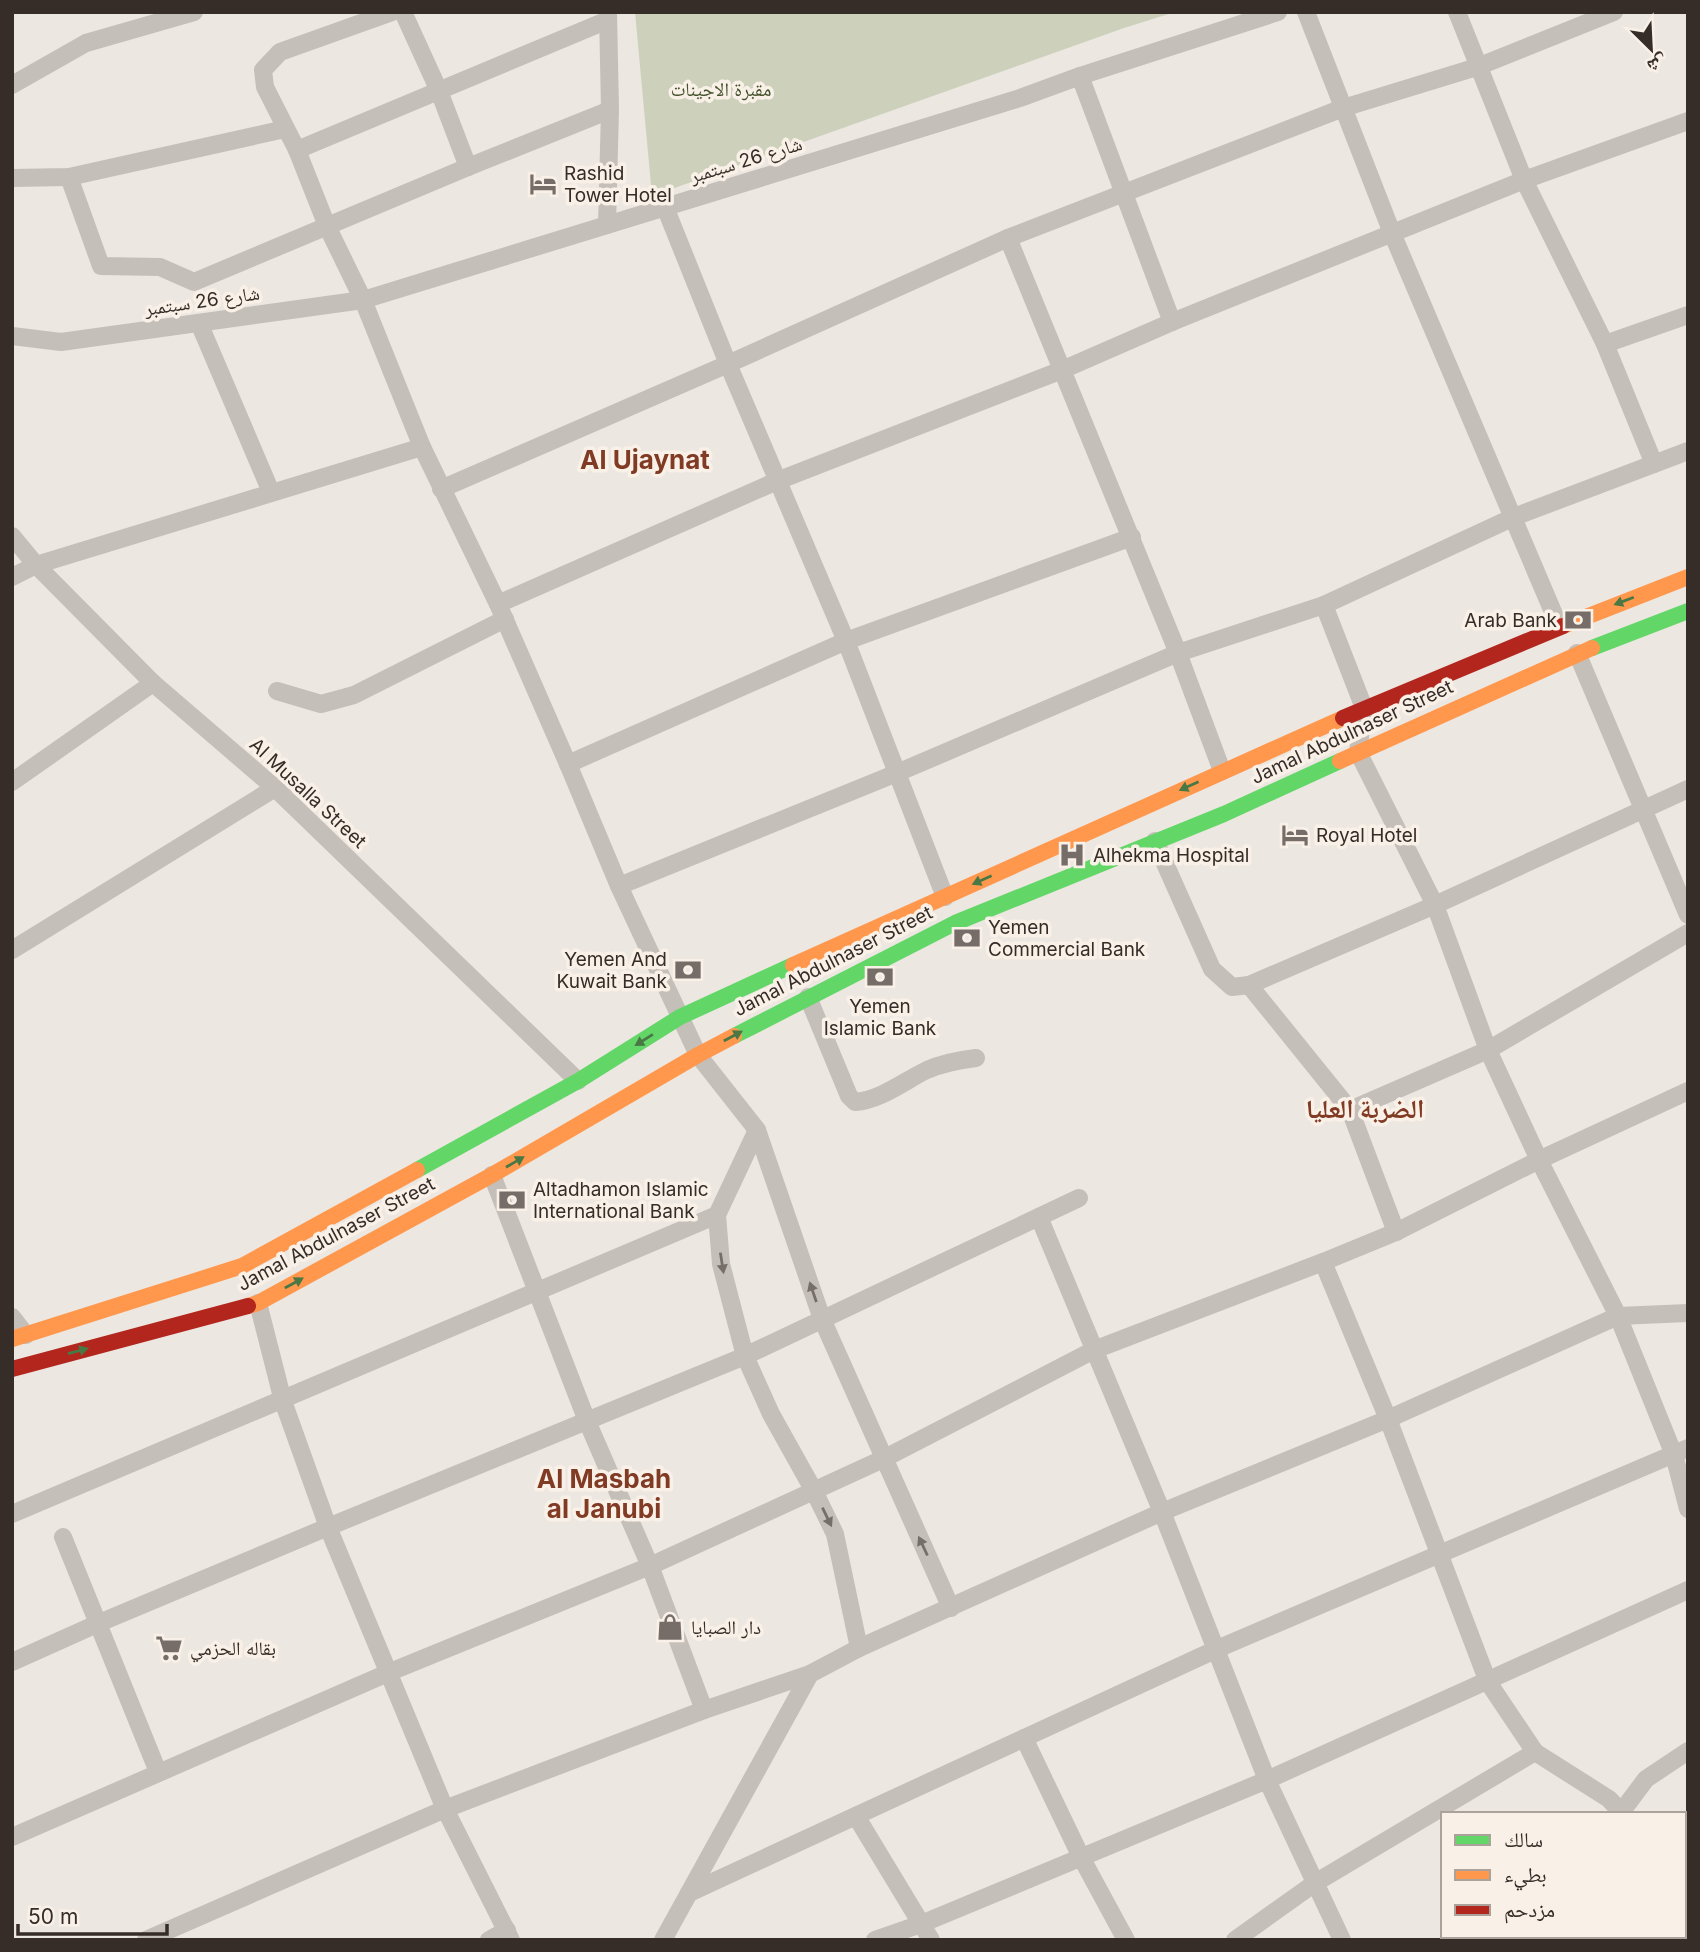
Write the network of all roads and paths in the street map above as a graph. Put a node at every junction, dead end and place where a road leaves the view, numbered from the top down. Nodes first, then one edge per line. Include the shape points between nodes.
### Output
1 (194, 12) edge
2 (392, 12) edge
3 (403, 12) edge
4 (1278, 12) edge
5 (1306, 12) edge
6 (1457, 12) edge
7 (1614, 12) edge
8 (163, 16) edge
9 (608, 16) edge
10 (1477, 67) junction
11 (1080, 76) junction
12 (12, 85) edge
13 (439, 91) junction
14 (1343, 108) junction
15 (610, 110) junction
16 (1688, 121) edge
17 (285, 129) junction
18 (297, 150) junction
19 (468, 167) junction
20 (69, 177) junction
21 (12, 178) edge
22 (1524, 180) junction
23 (1123, 194) junction
24 (665, 207) junction
25 (607, 225) junction
26 (327, 226) junction
27 (1392, 233) junction
28 (1008, 238) junction
29 (363, 300) junction
30 (1688, 315) edge
31 (1172, 322) junction
32 (199, 323) junction
33 (12, 336) edge
34 (1605, 344) junction
35 (728, 365) junction
36 (1062, 370) junction
37 (422, 447) junction
38 (1688, 451) edge
39 (1654, 464) junction
40 (778, 481) junction
41 (441, 489) junction
42 (271, 492) junction
43 (1514, 517) junction
44 (12, 536) edge
45 (1132, 537) junction
46 (36, 565) junction
47 (12, 577) edge
48 (1688, 577) edge
49 (1324, 605) junction
50 (1688, 611) edge
51 (501, 612) junction
52 (1559, 626) junction
53 (846, 641) junction
54 (1178, 653) junction
55 (1577, 653) junction
56 (153, 683) junction
57 (277, 691) dead end
58 (1364, 708) junction
59 (1358, 752) junction
60 (568, 764) junction
61 (1222, 771) junction
62 (897, 773) junction
63 (12, 782) edge
64 (275, 788) junction
65 (1688, 789) edge
66 (1643, 809) junction
67 (1154, 841) junction
68 (619, 886) junction
69 (945, 897) junction
70 (1435, 905) junction
71 (1688, 915) edge
72 (1688, 933) edge
73 (12, 950) edge
74 (1249, 985) junction
75 (808, 997) junction
76 (680, 1017) junction
77 (1488, 1050) junction
78 (698, 1055) junction
79 (976, 1058) dead end
80 (578, 1081) junction
81 (1688, 1091) edge
82 (1350, 1111) junction
83 (757, 1130) junction
84 (1539, 1160) junction
85 (492, 1175) junction
86 (1079, 1198) dead end
87 (717, 1215) junction
88 (1040, 1217) junction
89 (1396, 1232) junction
90 (1323, 1262) junction
91 (538, 1293) junction
92 (258, 1303) junction
93 (1688, 1313) edge
94 (1618, 1316) junction
95 (12, 1317) edge
96 (822, 1319) junction
97 (19, 1337) edge
98 (1094, 1350) junction
99 (745, 1356) junction
100 (12, 1369) edge
101 (283, 1401) junction
102 (1388, 1419) junction
103 (587, 1421) junction
104 (1681, 1451) edge
105 (883, 1459) junction
106 (814, 1491) junction
107 (1688, 1509) edge
108 (1162, 1512) junction
109 (12, 1514) edge
110 (328, 1527) junction
111 (63, 1536) dead end
112 (1438, 1555) junction
113 (650, 1566) junction
114 (1688, 1590) edge
115 (951, 1608) junction
116 (99, 1623) junction
117 (859, 1648) junction
118 (1217, 1649) junction
119 (12, 1662) edge
120 (390, 1672) junction
121 (810, 1674) junction
122 (1488, 1682) junction
123 (704, 1710) junction
124 (1024, 1738) junction
125 (1688, 1751) edge
126 (1535, 1752) junction
127 (158, 1772) junction
128 (1268, 1780) junction
129 (445, 1809) junction
130 (1623, 1812) edge
131 (856, 1816) junction
132 (12, 1837) edge
133 (1082, 1857) junction
134 (1315, 1883) junction
135 (689, 1893) junction
136 (926, 1932) edge
137 (509, 1935) edge
138 (146, 1940) edge
139 (489, 1940) edge
140 (663, 1940) edge
141 (875, 1940) edge
142 (1126, 1940) edge
143 (1235, 1940) edge
144 (1342, 1940) edge

1 - 8 street
2 - 17 street via 280,52 262,70 265,88
3 - 13 street
4 - 11 street, شارع 26 سبتمبر
5 - 14 street
6 - 10 street
7 - 10 street
8 - 12 street via 86,43
9 - 13 street
9 - 15 street
10 - 14 street
10 - 22 street
11 - 23 street
11 - 24 street, شارع 26 سبتمبر
13 - 18 street
13 - 19 street
14 - 23 street
14 - 27 street
15 - 19 street
15 - 25 street
16 - 22 street
17 - 18 street
17 - 20 street
18 - 26 street
19 - 26 street
20 - 21 street
20 - 26 street via 101,266 160,267 194,282
22 - 27 street
22 - 34 street
23 - 28 street
23 - 31 street
24 - 25 street, شارع 26 سبتمبر
24 - 35 street
25 - 29 street, شارع 26 سبتمبر
26 - 29 street
27 - 31 street
27 - 43 street
28 - 35 street
28 - 36 street
29 - 32 street, شارع 26 سبتمبر
29 - 37 street
30 - 34 street
31 - 36 street
32 - 33 street, شارع 26 سبتمبر via 61,342
32 - 42 street
34 - 39 street
35 - 40 street
35 - 41 street
36 - 40 street
36 - 45 street
37 - 41 street
37 - 42 street
38 - 39 street
39 - 43 street
40 - 51 street
40 - 53 street
41 - 51 street
42 - 46 street
43 - 49 street
43 - 52 street
44 - 46 street, Al Musalla Street
45 - 53 street
45 - 54 street
46 - 47 street
46 - 56 street, Al Musalla Street
48 -> 52 main road, Jamal Abdulnaser Street
49 - 54 street
49 - 58 street
50 - 55 main road, Jamal Abdulnaser Street
51 - 57 street via 354,695 321,704
51 - 60 street
52 - 58 main road, Jamal Abdulnaser Street
53 - 60 street
53 - 62 street
54 - 61 street
54 - 62 street
55 - 59 main road, Jamal Abdulnaser Street
55 - 66 street
56 - 63 street
56 - 64 street, Al Musalla Street
58 - 59 street
58 - 61 main road, Jamal Abdulnaser Street
59 - 67 main road, Jamal Abdulnaser Street
59 - 70 street
60 - 68 street
61 -> 69 main road, Jamal Abdulnaser Street
62 - 68 street
62 - 69 street
64 - 73 street
64 - 80 street, Al Musalla Street
65 - 66 street
66 - 70 street
66 - 71 street
67 - 74 street via 1212,969 1232,987
67 - 75 main road, Jamal Abdulnaser Street via 955,923
68 - 76 street
69 - 76 main road, Jamal Abdulnaser Street
70 - 74 street
70 - 77 street
72 - 77 street
74 - 82 street
78 -> 75 main road, Jamal Abdulnaser Street
75 - 79 street via 855,1102 867,1101 928,1070
76 - 78 street
76 -> 80 main road, Jamal Abdulnaser Street
77 - 82 street
77 - 84 street
78 - 83 street
85 -> 78 main road, Jamal Abdulnaser Street
80 - 97 main road, Jamal Abdulnaser Street via 242,1266
81 - 84 street
82 - 89 street
83 - 87 street
96 -> 83 street
84 - 89 street
84 - 94 street
85 - 91 street
92 -> 85 main road, Jamal Abdulnaser Street
86 - 88 street
87 - 91 street
87 -> 99 street via 721,1264
88 - 96 street
88 - 98 street
89 - 90 street
90 - 98 street
90 - 102 street
91 - 101 street
91 - 103 street
100 -> 92 main road, Jamal Abdulnaser Street
92 - 101 street
93 - 94 street
94 - 102 street
94 - 104 street
95 - 97 street
96 - 99 street
96 - 105 street
98 - 105 street
98 - 108 street
99 - 103 street
99 - 106 street
101 - 109 street
101 - 110 street
102 - 108 street
102 - 112 street
103 - 110 street
103 - 113 street
104 - 107 street
104 - 112 street
105 - 106 street
115 -> 105 street
106 - 113 street
106 -> 117 street via 835,1534
108 - 115 street
108 - 118 street
110 - 116 street
110 - 120 street
111 - 116 street
112 - 118 street
112 - 122 street
113 - 120 street
113 - 123 street
114 - 122 street
115 - 117 street
116 - 119 street
116 - 127 street
117 - 121 street
118 - 124 street
118 - 128 street
120 - 127 street
120 - 129 street
121 - 123 street
121 - 135 street
122 - 126 street
122 - 128 street
123 - 129 street
124 - 131 street
124 - 133 street
125 - 130 street via 1646,1779
126 - 130 street
126 - 134 street
127 - 132 street
128 - 133 street
128 - 134 street
129 - 137 street
129 - 138 street
131 - 135 street
131 - 136 street
133 - 136 street
133 - 142 street
134 - 143 street
134 - 144 street
135 - 140 street
136 - 141 street
137 - 139 street

